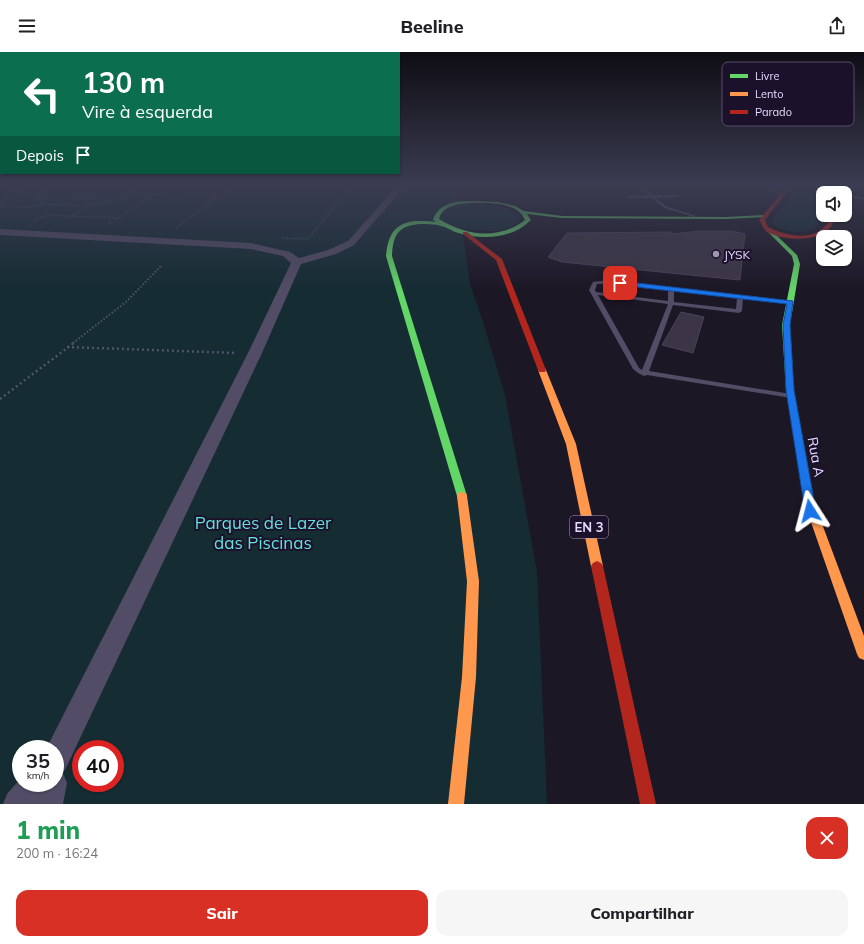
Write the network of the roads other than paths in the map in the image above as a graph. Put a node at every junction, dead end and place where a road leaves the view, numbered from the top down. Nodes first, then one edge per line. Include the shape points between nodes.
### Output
1 (371, 220) edge
2 (401, 220) edge
3 (436, 220) edge
4 (528, 220) edge
5 (546, 220) edge
6 (734, 220) edge
7 (762, 220) edge
8 (830, 222) edge
9 (440, 224) junction
10 (526, 224) junction
11 (386, 229) dead end
12 (767, 229) junction
13 (0, 232) edge
14 (506, 232) junction
15 (465, 233) junction
16 (811, 235) junction
17 (378, 245) dead end
18 (798, 250) junction
19 (388, 256) junction
20 (498, 259) junction
21 (297, 262) junction
22 (672, 289) junction
23 (593, 294) junction
24 (740, 297) junction
25 (791, 302) junction
26 (671, 303) junction
27 (644, 374) junction
28 (791, 396) junction
29 (864, 654) edge
30 (64, 748) edge
31 (27, 792) edge
32 (51, 792) edge
33 (17, 804) edge
34 (49, 804) edge
35 (456, 804) edge
36 (648, 804) edge

1 - 21 street via 351,243 332,252
2 - 11 street
3 - 9 street
4 - 10 street
5 - 10 street
6 - 12 street
7 - 12 street
8 - 16 street via 823,232
9 - 15 street
9 - 19 street via 423,222 401,227 390,240
10 - 14 street via 519,229
12 - 16 street via 794,237
12 - 18 street
13 - 21 street via 251,246 286,254
14 - 15 street
14 - 20 street
15 - 20 street
16 - 18 street
17 - 19 street
18 - 25 street, Rua A
19 - 35 street via 464,501 473,581 469,677
20 - 36 street, EN 3 via 571,444
21 - 30 street
22 - 23 lane via 600,282 593,286
22 - 24 lane
22 - 26 lane
23 - 26 lane
23 - 27 lane via 636,369
24 - 25 lane
24 - 26 lane via 739,311
25 - 28 street, Rua A via 786,325
26 - 27 lane
27 - 28 lane
28 - 29 street, Rua A via 810,511
31 - 33 street
32 - 34 street

